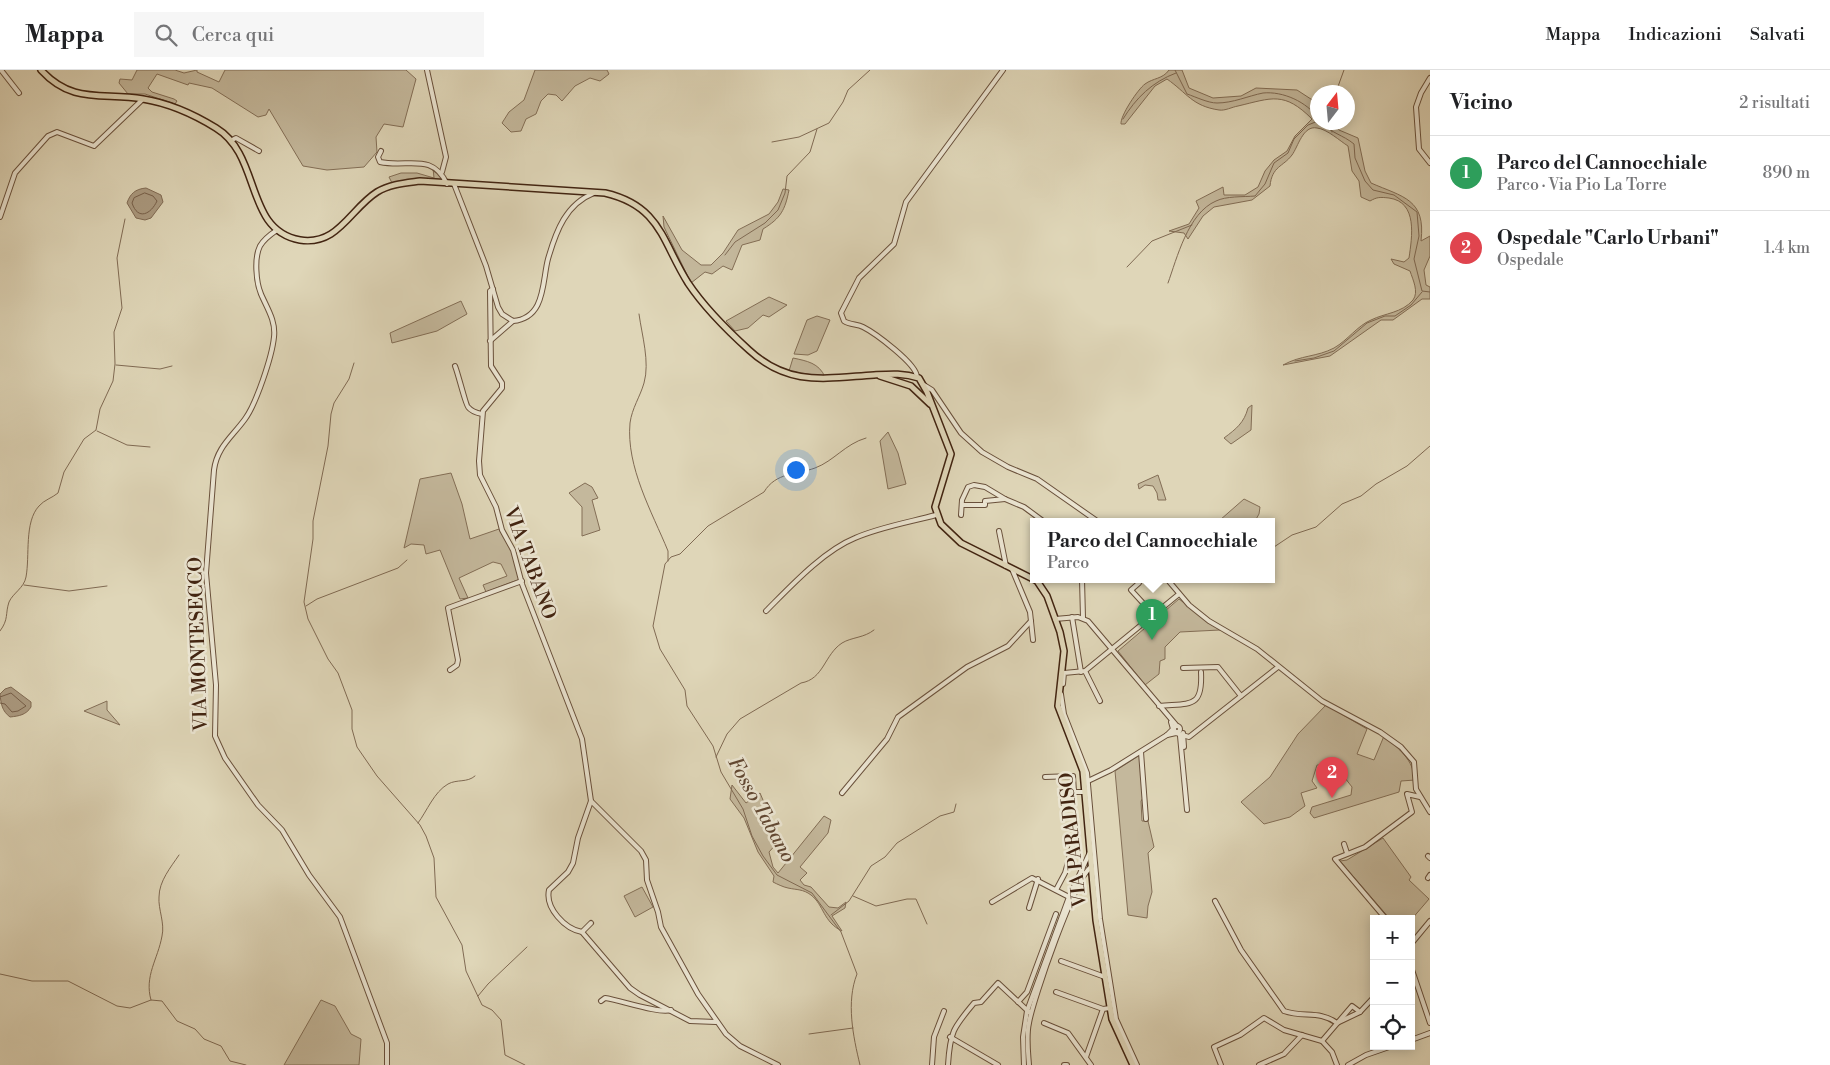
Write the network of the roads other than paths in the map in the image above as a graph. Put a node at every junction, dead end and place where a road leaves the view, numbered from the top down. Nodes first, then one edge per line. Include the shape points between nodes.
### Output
1 (1, 70) edge
2 (41, 70) edge
3 (427, 70) edge
4 (1003, 70) edge
5 (1430, 78) edge
6 (19, 93) dead end
7 (144, 99) junction
8 (232, 140) junction
9 (259, 151) dead end
10 (381, 151) dead end
11 (1430, 163) edge
12 (442, 172) junction
13 (447, 184) junction
14 (454, 184) junction
15 (570, 191) junction
16 (581, 191) junction
17 (596, 192) junction
18 (578, 200) junction
19 (0, 217) edge
20 (277, 230) junction
21 (493, 289) junction
22 (513, 321) junction
23 (490, 341) junction
24 (455, 366) dead end
25 (877, 375) junction
26 (919, 380) junction
27 (912, 387) junction
28 (933, 409) junction
29 (482, 414) junction
30 (1005, 499) junction
31 (962, 506) junction
32 (936, 515) junction
33 (961, 515) dead end
34 (1040, 518) edge
35 (1093, 518) edge
36 (999, 531) dead end
37 (1006, 566) junction
38 (1012, 569) junction
39 (1030, 579) edge
40 (522, 580) junction
41 (1036, 583) edge
42 (1082, 583) edge
43 (1139, 583) edge
44 (1170, 583) edge
45 (1179, 594) junction
46 (766, 611) dead end
47 (1154, 615) junction
48 (1072, 617) junction
49 (1084, 618) junction
50 (1055, 619) junction
51 (1031, 621) junction
52 (1033, 640) dead end
53 (1113, 650) junction
54 (1278, 667) junction
55 (1183, 668) dead end
56 (450, 670) dead end
57 (1083, 671) junction
58 (1201, 672) dead end
59 (1241, 696) junction
60 (1100, 701) dead end
61 (1159, 706) junction
62 (1194, 733) junction
63 (1181, 734) junction
64 (1183, 749) junction
65 (1141, 752) junction
66 (1045, 777) dead end
67 (1088, 781) junction
68 (842, 792) dead end
69 (1085, 792) junction
70 (1420, 797) junction
71 (591, 801) junction
72 (1188, 810) dead end
73 (1430, 812) edge
74 (1146, 819) dead end
75 (1072, 840) dead end
76 (1344, 844) dead end
77 (1090, 852) junction
78 (1348, 853) junction
79 (1083, 867) junction
80 (1091, 867) junction
81 (1083, 875) junction
82 (1092, 876) junction
83 (1038, 879) junction
84 (1056, 890) junction
85 (1069, 897) junction
86 (1214, 901) dead end
87 (992, 902) dead end
88 (1029, 908) dead end
89 (1056, 914) dead end
90 (1383, 915) edge
91 (1098, 919) junction
92 (1430, 921) edge
93 (591, 923) dead end
94 (582, 932) junction
95 (1415, 939) edge
96 (1061, 960) dead end
97 (1105, 976) junction
98 (1415, 979) edge
99 (1056, 992) dead end
100 (601, 1001) dead end
101 (1370, 1001) edge
102 (1018, 1002) junction
103 (1110, 1008) junction
104 (1103, 1009) junction
105 (671, 1010) junction
106 (944, 1011) dead end
107 (1029, 1012) junction
108 (1360, 1012) junction
109 (716, 1022) junction
110 (1044, 1023) dead end
111 (1338, 1023) junction
112 (1430, 1023) edge
113 (1430, 1033) edge
114 (1302, 1035) junction
115 (950, 1037) junction
116 (1415, 1039) edge
117 (1322, 1041) junction
118 (1380, 1050) edge
119 (1086, 1057) junction
120 (388, 1065) edge
121 (778, 1065) edge
122 (932, 1065) edge
123 (948, 1065) edge
124 (998, 1065) edge
125 (1024, 1065) edge
126 (1029, 1065) edge
127 (1091, 1065) edge
128 (1133, 1065) edge
129 (1138, 1065) edge
130 (1222, 1065) edge
131 (1259, 1065) edge
132 (1337, 1065) edge
133 (1348, 1065) edge

1 - 6 street
2 - 7 main road via 59,85 81,94
3 - 12 street via 446,157
4 - 26 street via 906,202 894,244 859,278 842,310 844,321 863,327 889,345 913,367
5 - 11 street via 1416,107 1419,149
7 - 8 main road via 176,108 214,126
7 - 19 street via 94,146 57,132 48,136 16,173
8 - 9 street via 236,138
8 - 20 main road via 245,162 262,211
10 - 12 street via 380,162 430,164
12 - 13 street
13 - 14 main road
13 - 20 main road via 405,182 382,189 366,200 333,234 320,240 301,240
14 - 15 main road
14 - 21 street
15 - 16 main road
15 - 18 street
16 - 17 main road
16 - 18 street
17 - 18 street
17 - 25 main road via 618,196 652,217 688,283 762,361 777,370 807,378
18 - 22 street via 562,221 548,259 542,295 526,318
20 - 120 street, VIA MONTESECCO via 263,242 258,255 258,284 274,331 269,361 249,413 221,448 214,470 206,573 216,684 215,736 226,758 258,804 282,830 309,875 340,916 387,1043
21 - 22 street via 502,314
21 - 23 street via 490,291
22 - 23 street
23 - 29 street via 491,366 502,388
24 - 29 street via 466,405
25 - 26 main road via 899,373
25 - 27 main road
26 - 27 street via 919,386
26 - 27 street via 910,381
26 - 28 main road
26 - 35 street via 932,390 961,433 982,452 1037,480
27 - 28 main road
28 - 32 main road via 951,454 947,475 936,500
29 - 40 street, VIA TABANO via 480,475 496,507
30 - 31 street via 985,501 985,505
30 - 31 street via 985,487 974,485 965,493
30 - 34 street
31 - 33 street
32 - 37 main road, VIA PARADISO via 960,543
32 - 46 street via 854,538 808,571
36 - 37 street
37 - 38 main road, VIA PARADISO
38 - 39 main road, VIA PARADISO
38 - 51 street
40 - 56 street via 448,608 458,660
40 - 71 street, VIA TABANO via 582,739
41 - 50 main road, VIA PARADISO
42 - 49 street
43 - 47 street via 1131,590
44 - 45 street
45 - 47 street
45 - 54 street via 1209,621 1253,646
47 - 53 street
48 - 49 street
48 - 50 street
48 - 57 street
49 - 53 street
50 - 69 main road, VIA PARADISO via 1064,651 1058,706 1080,761
51 - 52 street
51 - 68 street via 1008,646 967,667 902,714 894,722 887,739
53 - 57 street
53 - 61 street
54 - 59 street
54 - 70 street via 1322,701 1401,747 1414,762 1416,789
55 - 59 street via 1218,667
57 - 60 street
57 - 67 street via 1064,673 1062,708 1084,759
58 - 61 street via 1202,688 1191,703
59 - 62 street
61 - 63 street
62 - 63 street
62 - 63 street
63 - 64 street
63 - 64 street
63 - 65 street via 1167,735
64 - 72 street
65 - 67 street
65 - 74 street
66 - 69 street via 1073,776 1074,792
67 - 91 street
69 - 77 main road, VIA PARADISO
70 - 73 street
70 - 78 street via 1407,794 1412,812 1365,847
71 - 94 street, VIA TABANO via 573,863 548,894 552,908 564,924
71 - 109 street via 641,851 646,860 646,880 661,927
75 - 84 street via 1065,873
76 - 78 street
77 - 79 street
77 - 80 main road, VIA PARADISO
78 - 90 street via 1335,859
79 - 80 street
79 - 85 street
80 - 81 street
80 - 82 main road, VIA PARADISO
81 - 82 street
81 - 107 street
82 - 91 main road, VIA PARADISO
83 - 84 street
83 - 87 street via 1032,878
83 - 88 street
84 - 85 street
85 - 107 street
86 - 111 street via 1229,931 1279,1007 1303,1016 1323,1015
89 - 102 street via 1027,992
91 - 97 main road, VIA PARADISO
91 - 129 street via 1116,1019
92 - 95 street
93 - 94 street
94 - 105 street, VIA TABANO via 640,996
96 - 97 street
97 - 103 main road, VIA PARADISO
98 - 112 street
99 - 104 street
100 - 105 street via 613,999 635,1006
101 - 108 street
102 - 107 street
102 - 115 street via 998,983 981,1002 974,1003
103 - 104 street
103 - 128 main road, VIA PARADISO via 1116,1031
104 - 119 street
105 - 109 street, VIA TABANO via 690,1021
106 - 122 street via 934,1037
107 - 125 street via 1023,1037
107 - 126 street
108 - 111 street
108 - 111 street via 1352,1006
109 - 121 street via 740,1046
110 - 119 street via 1068,1033
111 - 117 street
113 - 116 street
114 - 117 street
114 - 130 street via 1284,1030 1264,1018 1240,1035 1214,1047
114 - 131 street via 1284,1054
115 - 123 street
115 - 124 street
117 - 132 street via 1332,1052
118 - 133 street
119 - 127 street

